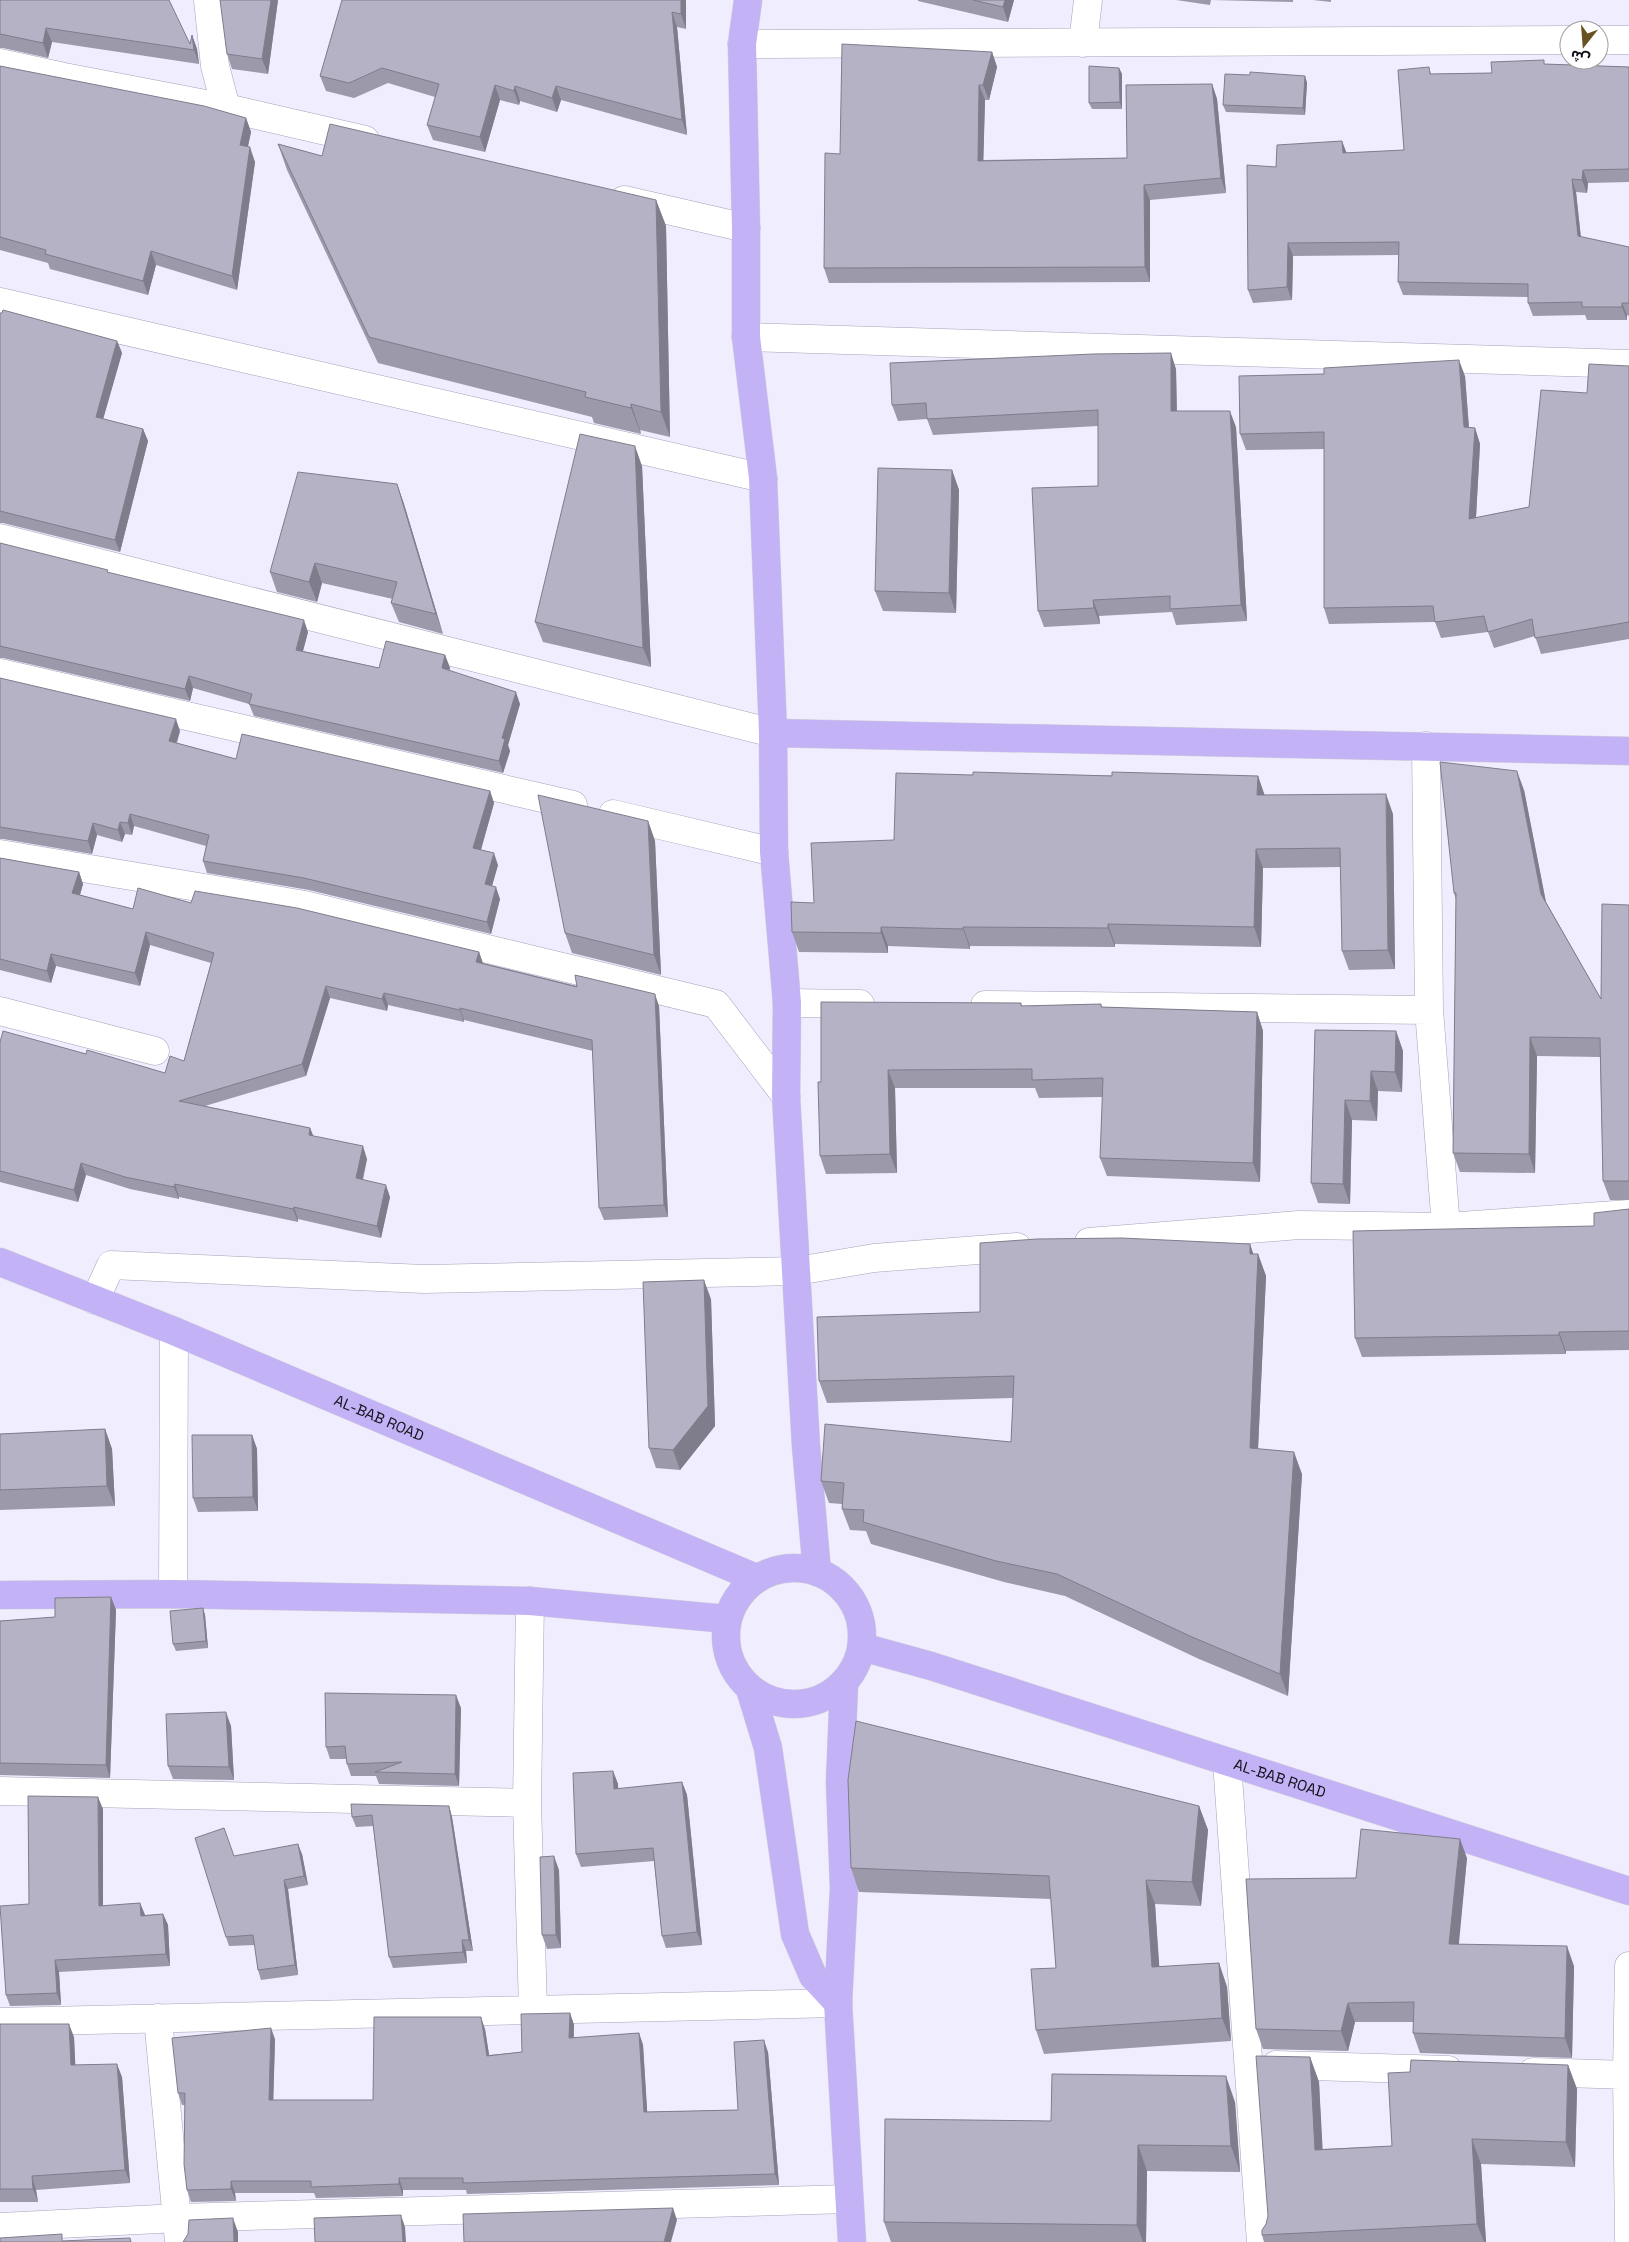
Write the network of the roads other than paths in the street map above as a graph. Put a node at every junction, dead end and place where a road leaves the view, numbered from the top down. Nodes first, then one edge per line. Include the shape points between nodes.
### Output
1 (208, 0) edge
2 (748, 0) edge
3 (1088, 0) edge
4 (1559, 40) edge
5 (1609, 40) edge
6 (1629, 40) edge
7 (1083, 43) junction
8 (742, 44) junction
9 (0, 62) edge
10 (226, 108) junction
11 (390, 146) edge
12 (602, 195) edge
13 (746, 228) junction
14 (0, 302) edge
15 (746, 337) junction
16 (1629, 364) edge
17 (763, 478) junction
18 (0, 538) edge
19 (0, 673) edge
20 (773, 733) junction
21 (1426, 746) junction
22 (1629, 751) edge
23 (774, 852) junction
24 (0, 854) edge
25 (787, 1003) junction
26 (886, 1004) edge
27 (964, 1005) edge
28 (1428, 1010) junction
29 (0, 1011) edge
30 (154, 1051) dead end
31 (786, 1096) junction
32 (1629, 1214) edge
33 (1446, 1228) junction
34 (0, 1262) edge
35 (797, 1271) junction
36 (95, 1300) junction
37 (174, 1331) junction
38 (817, 1572) junction
39 (756, 1578) junction
40 (173, 1594) junction
41 (0, 1595) edge
42 (530, 1601) junction
43 (727, 1619) junction
44 (862, 1647) junction
45 (844, 1685) junction
46 (750, 1689) junction
47 (1227, 1762) junction
48 (0, 1791) edge
49 (527, 1803) junction
50 (1629, 1891) edge
51 (1629, 1966) edge
52 (838, 2003) junction
53 (533, 2009) junction
54 (158, 2018) junction
55 (0, 2022) edge
56 (1248, 2064) junction
57 (1477, 2071) edge
58 (1507, 2072) edge
59 (1628, 2075) edge
60 (849, 2199) junction
61 (0, 2227) edge
62 (179, 2230) edge
63 (1629, 2239) edge
64 (852, 2242) edge
65 (1261, 2242) edge

1 - 10 street via 215,66
2 - 8 main road
3 - 7 street
4 - 7 street
5 - 6 street
7 - 8 street
8 - 13 main road
9 - 10 street via 64,78
10 - 11 street
12 - 13 street
13 - 15 main road
14 - 17 street
15 - 16 street
15 - 17 main road
17 - 20 main road
18 - 20 street
19 - 23 street
20 - 21 main road
20 - 23 main road
21 - 22 main road
21 - 28 street
23 - 25 main road
24 - 31 street via 304,905 716,1004
25 - 26 street
25 - 31 main road
27 - 28 street
28 - 33 street
29 - 30 street
31 - 35 main road
32 - 33 street
33 - 35 street via 1299,1225 874,1258
34 - 36 main road, AL-BAB ROAD
35 - 36 street via 424,1279 111,1265
35 - 38 main road via 806,1446
36 - 37 main road, AL-BAB ROAD
37 - 39 main road, AL-BAB ROAD
37 - 40 street
38 - 39 main road via 786,1568
38 - 44 main road via 838,1583 853,1601 861,1623
39 - 43 main road via 738,1596
40 - 41 main road
40 - 42 main road
42 - 43 main road
42 - 49 street
43 - 46 main road via 725,1645 733,1669
44 - 45 main road via 855,1668
44 - 47 main road, AL-BAB ROAD via 931,1666
45 - 46 main road via 823,1699 798,1705 772,1701
45 - 52 main road via 840,1782 844,1888
46 - 52 main road via 772,1767 795,1934 813,1976
47 - 50 main road, AL-BAB ROAD
47 - 56 street
48 - 49 street
49 - 53 street
51 - 59 street
52 - 53 street
52 - 60 main road
53 - 54 street
54 - 55 street
54 - 62 street
56 - 57 street
56 - 65 street
58 - 59 street
59 - 63 street
60 - 62 street
60 - 64 main road
61 - 62 street

